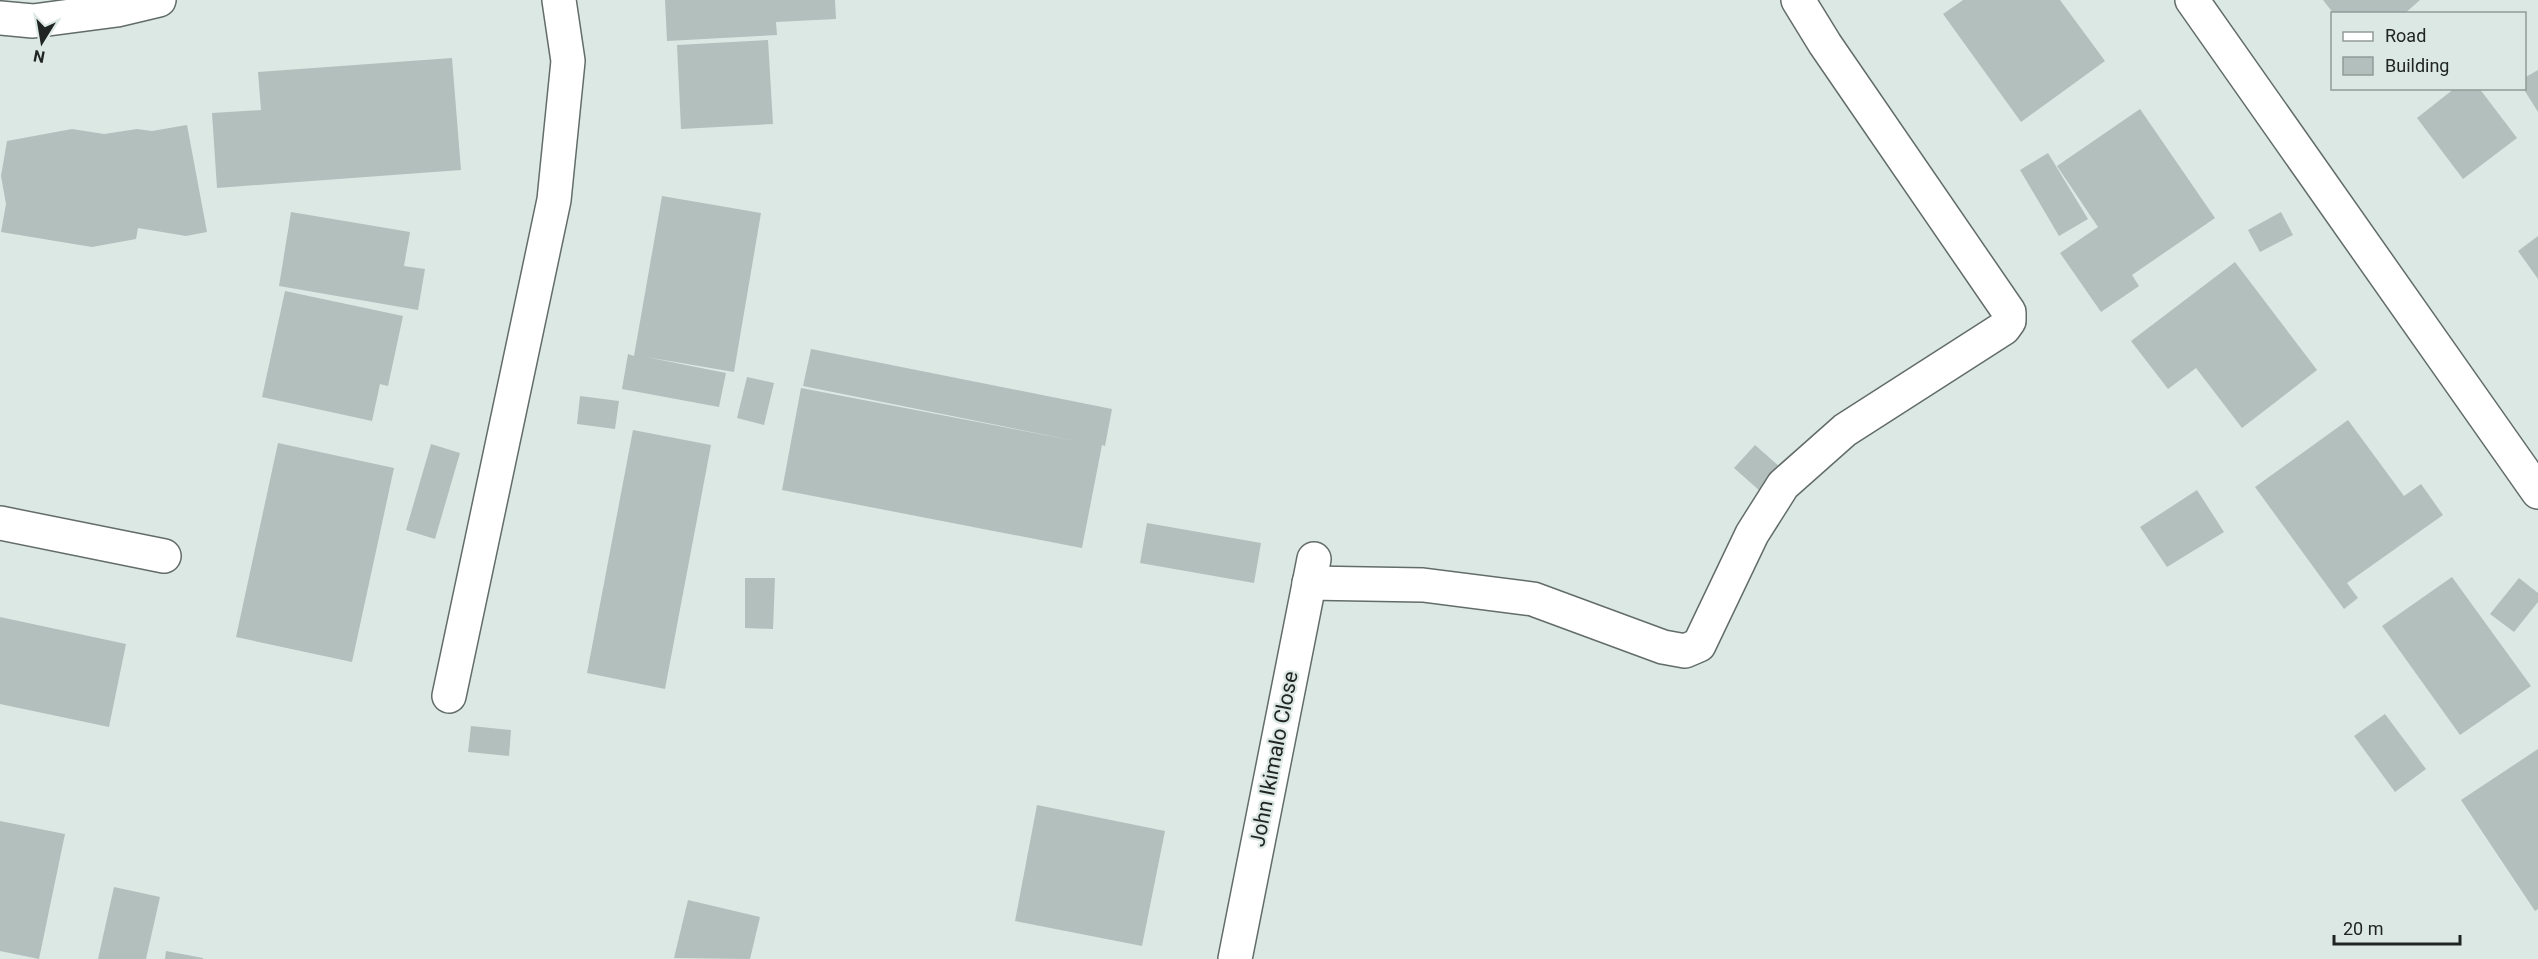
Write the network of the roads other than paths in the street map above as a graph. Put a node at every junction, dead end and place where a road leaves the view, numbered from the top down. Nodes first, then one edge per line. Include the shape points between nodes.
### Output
1 (159, 0) edge
2 (559, 0) edge
3 (1798, 0) edge
4 (2192, 0) edge
5 (0, 18) edge
6 (2538, 492) edge
7 (0, 523) edge
8 (164, 556) dead end
9 (449, 696) dead end
10 (1235, 959) edge

1 - 5 street via 33,21
2 - 9 street via 568,61 554,200
3 - 10 street, John Ikimalo Close via 2009,312 2009,321 2004,328 1845,430 1783,485 1752,534 1699,645 1685,651 1663,647 1533,598 1312,571
4 - 6 street
7 - 8 street

